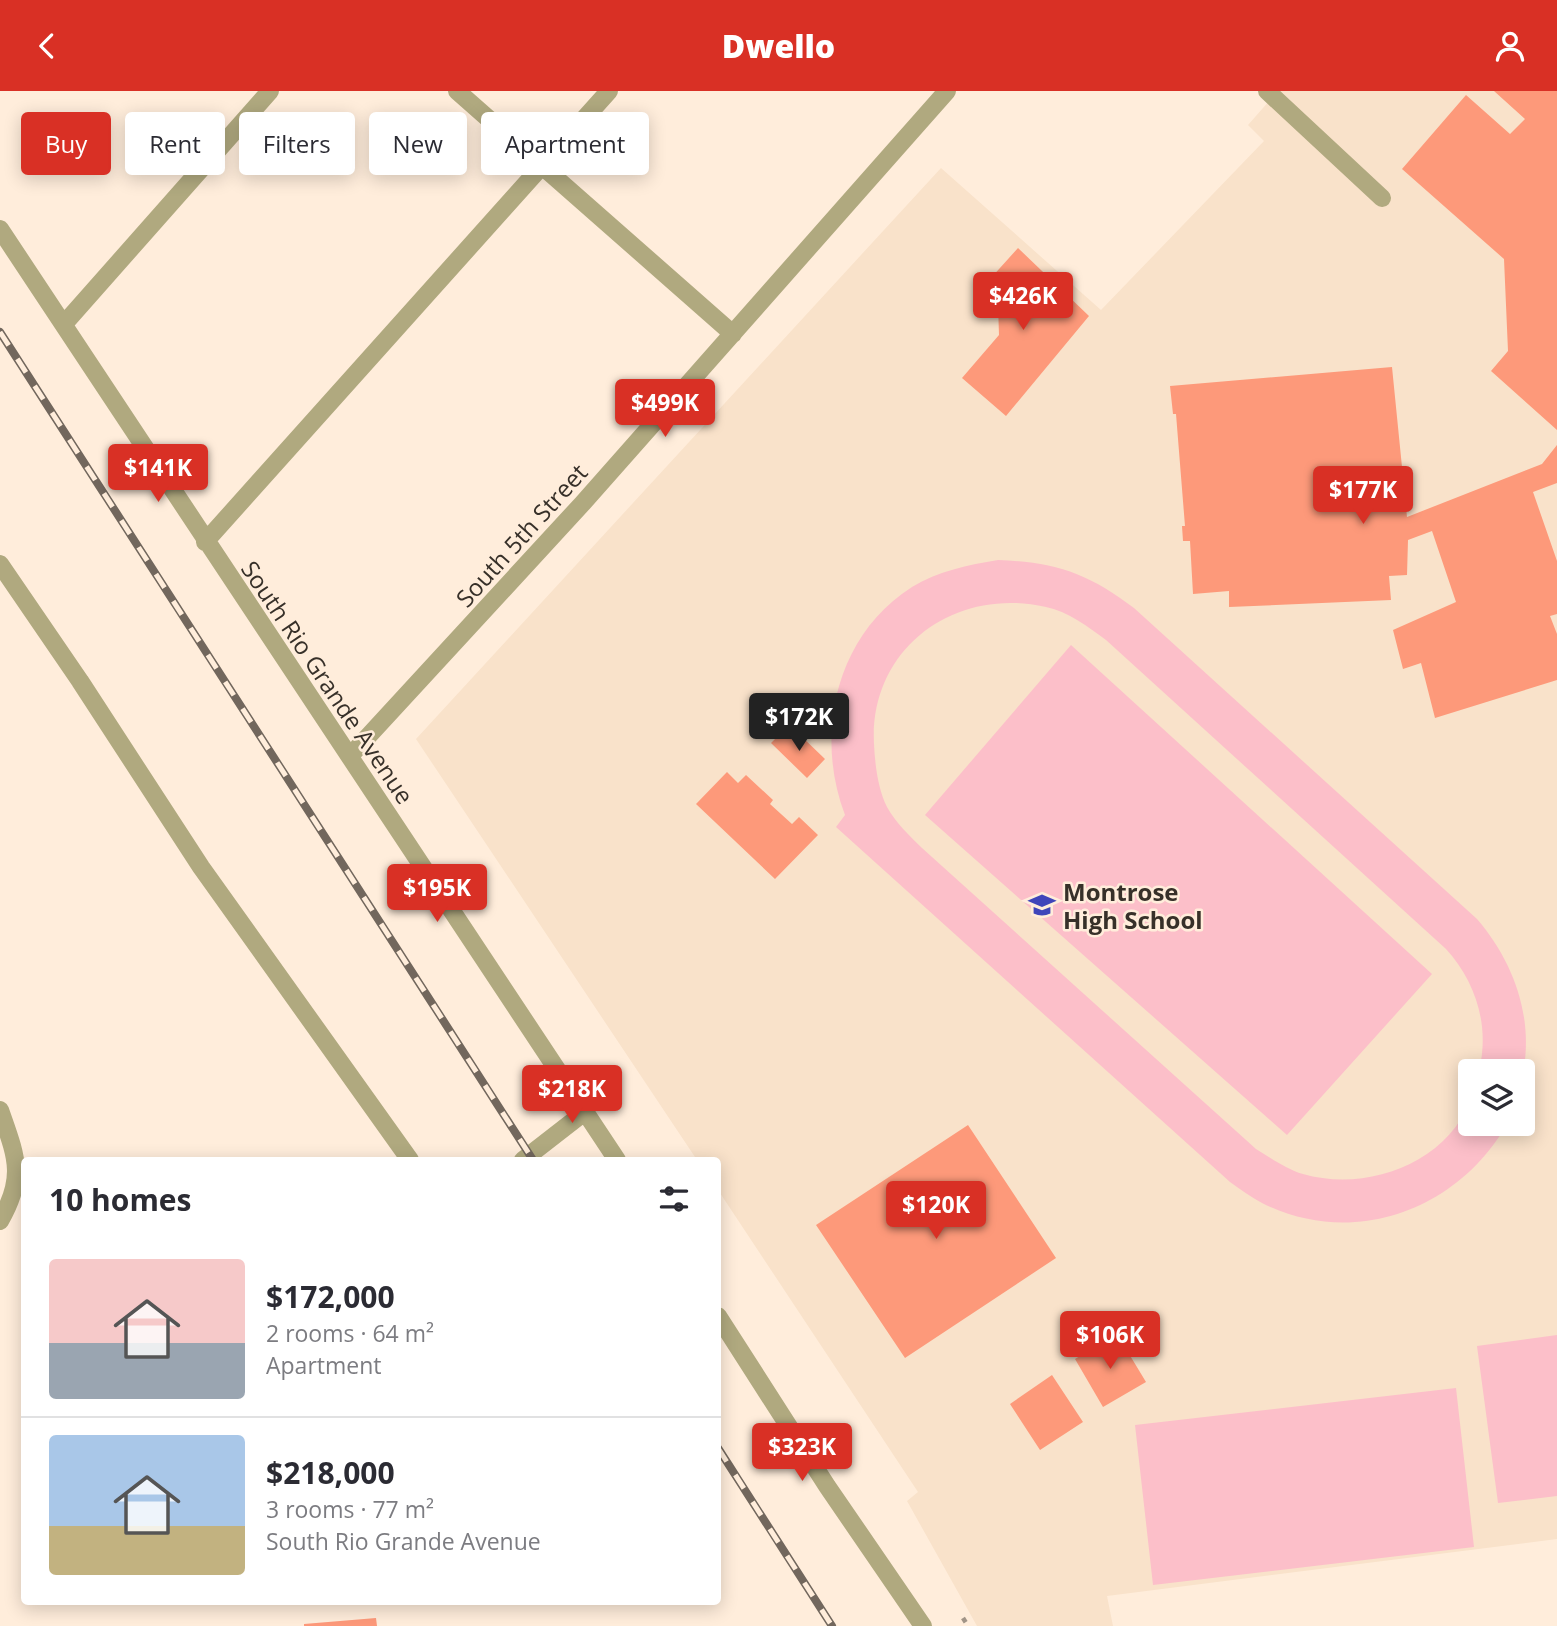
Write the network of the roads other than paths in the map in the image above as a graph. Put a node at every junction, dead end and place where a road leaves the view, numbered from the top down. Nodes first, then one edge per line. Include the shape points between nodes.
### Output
1 (271, 91) edge
2 (457, 91) edge
3 (609, 91) edge
4 (947, 91) edge
5 (1272, 96) edge
6 (481, 112) edge
7 (590, 112) edge
8 (533, 175) edge
9 (553, 175) edge
10 (1382, 198) dead end
11 (0, 229) edge
12 (64, 324) junction
13 (733, 334) junction
14 (205, 542) junction
15 (0, 564) edge
16 (350, 756) junction
17 (0, 1110) edge
18 (586, 1111) junction
19 (408, 1157) edge
20 (527, 1157) edge
21 (615, 1157) edge
22 (0, 1221) edge
23 (721, 1321) edge
24 (923, 1626) edge

1 - 12 street
2 - 6 street
3 - 7 street
4 - 13 street, South 5th Street
5 - 10 street
8 - 14 street
9 - 13 street
11 - 12 street, South Rio Grande Avenue
12 - 14 street, South Rio Grande Avenue
13 - 16 street, South 5th Street
14 - 16 street, South Rio Grande Avenue
15 - 19 street via 201,867
16 - 18 street, South Rio Grande Avenue
17 - 22 street via 18,1175
18 - 20 street
18 - 21 street, South Rio Grande Avenue
23 - 24 street

